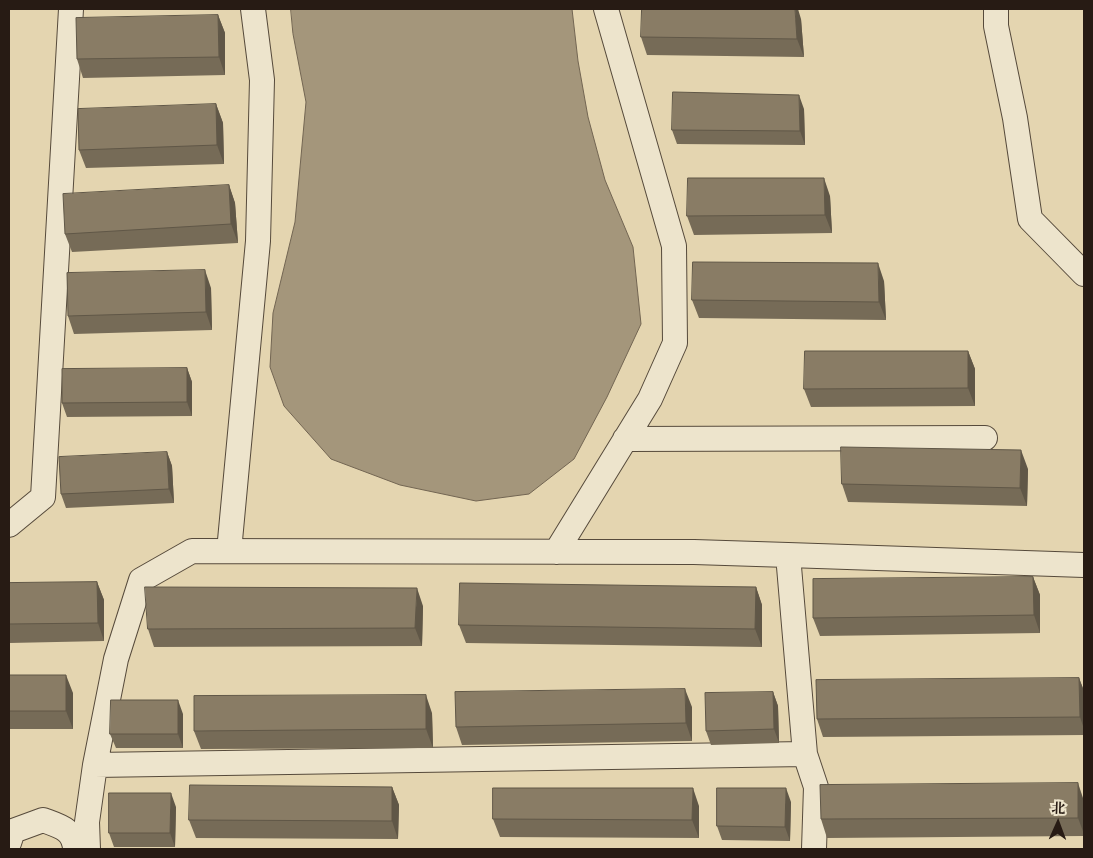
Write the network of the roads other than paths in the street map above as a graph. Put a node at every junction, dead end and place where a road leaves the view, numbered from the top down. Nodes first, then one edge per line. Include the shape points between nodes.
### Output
1 (71, 9) edge
2 (253, 9) edge
3 (606, 9) edge
4 (996, 9) edge
5 (1084, 274) edge
6 (985, 438) dead end
7 (625, 440) junction
8 (9, 525) edge
9 (229, 551) junction
10 (556, 552) junction
11 (788, 555) junction
12 (1084, 565) edge
13 (805, 754) junction
14 (95, 765) junction
15 (9, 842) edge
16 (75, 849) edge
17 (88, 849) edge
18 (814, 849) edge

1 - 8 street via 43,497
2 - 9 street via 262,80 258,241
3 - 7 street via 674,246 675,343 650,399
4 - 5 street via 996,26 1015,118 1030,219
6 - 7 street
7 - 10 street
9 - 10 street
9 - 14 street via 192,551 142,580 116,658
10 - 11 street
11 - 12 street
11 - 13 street
13 - 14 street
13 - 18 street via 816,787
14 - 17 street via 87,822
15 - 16 street via 13,831 43,820 64,828 75,841

